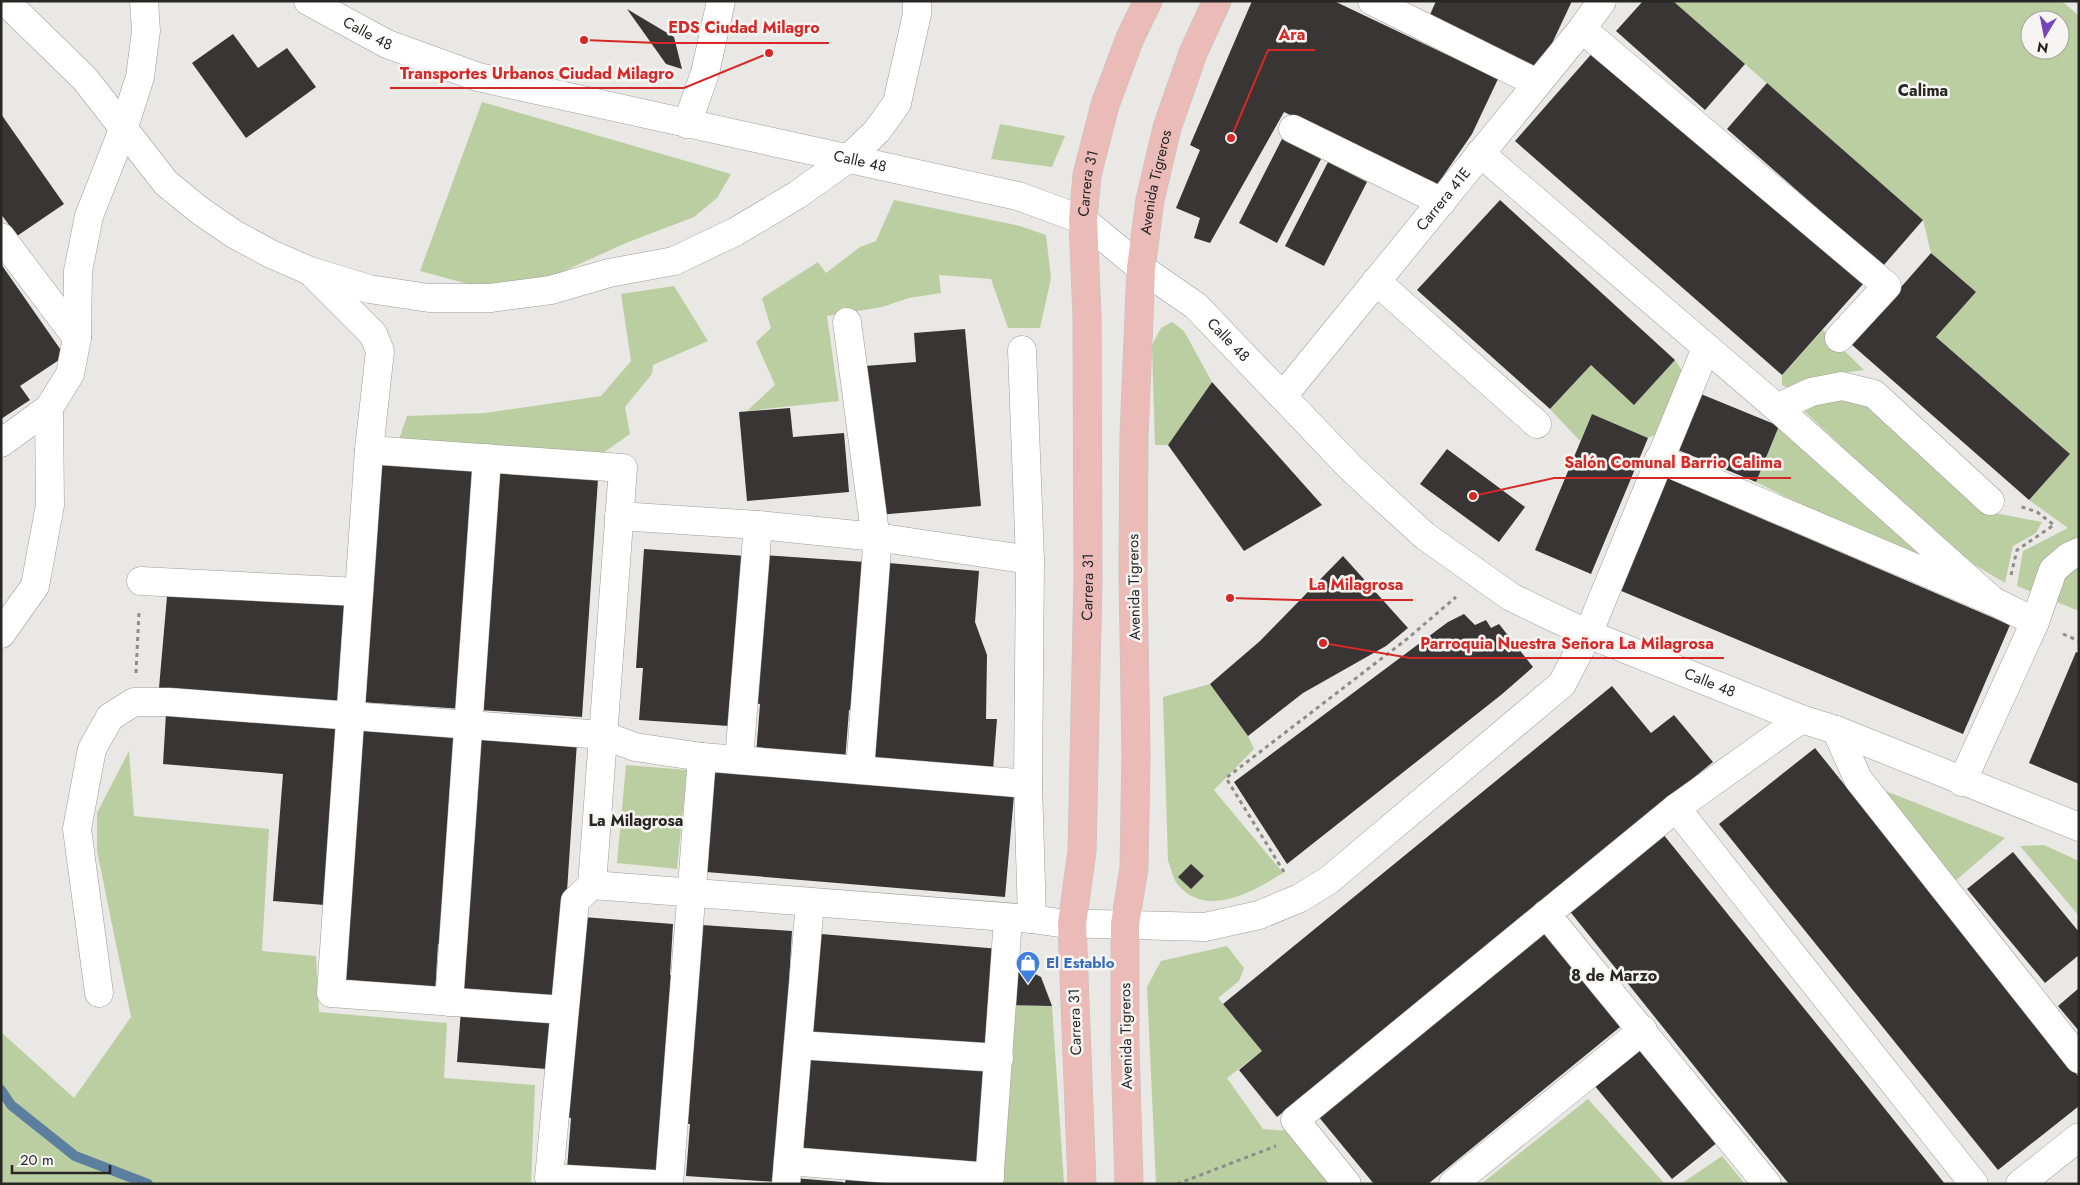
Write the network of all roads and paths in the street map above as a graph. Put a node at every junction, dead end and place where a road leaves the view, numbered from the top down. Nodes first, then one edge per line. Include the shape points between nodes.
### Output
1 (5, 1) edge
2 (144, 1) edge
3 (308, 1) edge
4 (721, 1) edge
5 (917, 1) edge
6 (1148, 1) edge
7 (1218, 1) edge
8 (1372, 1) edge
9 (1602, 1) edge
10 (1417, 12) edge
11 (1582, 29) junction
12 (1537, 83) junction
13 (687, 124) junction
14 (124, 127) junction
15 (1293, 129) dead end
16 (1480, 153) junction
17 (849, 158) junction
18 (1442, 202) junction
19 (1083, 220) junction
20 (1, 237) edge
21 (1141, 268) junction
22 (310, 271) junction
23 (1376, 281) junction
24 (847, 322) dead end
25 (76, 338) junction
26 (1839, 338) dead end
27 (1706, 348) junction
28 (1022, 350) dead end
29 (1284, 396) junction
30 (49, 408) junction
31 (1777, 408) junction
32 (1537, 424) dead end
33 (1, 443) edge
34 (369, 450) junction
35 (487, 458) junction
36 (1659, 458) junction
37 (1986, 498) joint
38 (619, 516) junction
39 (758, 525) junction
40 (876, 537) junction
41 (2079, 552) edge
42 (1030, 560) junction
43 (1480, 576) junction
44 (141, 581) joint
45 (359, 592) junction
46 (1998, 604) junction
47 (2035, 622) junction
48 (1, 634) edge
49 (1588, 634) junction
50 (134, 702) junction
51 (350, 715) junction
52 (1800, 718) junction
53 (469, 724) junction
54 (1836, 730) junction
55 (603, 735) junction
56 (702, 757) junction
57 (739, 760) junction
58 (860, 770) junction
59 (1962, 782) junction
60 (1028, 784) junction
61 (1676, 808) junction
62 (2079, 827) edge
63 (592, 885) junction
64 (691, 893) junction
65 (1300, 898) junction
66 (810, 903) junction
67 (1546, 914) junction
68 (1020, 919) junction
69 (1072, 924) junction
70 (1125, 924) junction
71 (99, 993) dead end
72 (449, 1002) junction
73 (564, 1010) junction
74 (1643, 1030) junction
75 (798, 1045) junction
76 (999, 1058) junction
77 (2079, 1059) edge
78 (1308, 1135) junction
79 (2079, 1137) edge
80 (787, 1173) edge
81 (990, 1180) edge
82 (653, 1184) edge
83 (669, 1184) edge
84 (1082, 1184) edge
85 (1129, 1184) edge
86 (1177, 1184) edge
87 (1348, 1184) edge
88 (1453, 1184) edge
89 (1767, 1184) edge
90 (1974, 1184) edge
91 (2020, 1184) edge

1 - 14 street via 85,79
2 - 14 street via 146,32 140,77
3 - 13 street, Calle 48 via 387,44 478,77
4 - 13 street via 706,74
5 - 17 street via 917,14 897,103 877,131
6 - 19 main road, Carrera 31 via 1130,38 1105,106 1087,175
7 - 21 main road, Avenida Tigreros via 1193,53 1166,128 1150,200
8 - 10 street
9 - 11 street, Carrera 41E
10 - 12 street
11 - 12 street, Carrera 41E
11 - 26 street via 1887,286
12 - 16 street, Carrera 41E
13 - 17 street, Calle 48
14 - 22 street via 166,183 198,210 256,246
14 - 25 street via 89,216 78,271
15 - 18 street
16 - 18 street, Carrera 41E
16 - 27 street
17 - 19 street, Calle 48 via 1018,196
17 - 22 street via 797,195 734,232 674,261 551,290 490,298 429,298 369,289
18 - 23 street, Carrera 41E
19 - 21 street, Calle 48
19 - 69 main road, Carrera 31 via 1087,599 1082,850
20 - 25 street
21 - 29 street, Calle 48 via 1196,306
21 - 70 main road, Avenida Tigreros via 1134,436 1134,868
22 - 34 street via 374,334 380,351
23 - 29 street, Carrera 41E
23 - 32 street
24 - 40 street
25 - 30 street via 70,374
27 - 31 street
27 - 36 street
28 - 42 street
29 - 43 street, Calle 48 via 1350,467 1425,536
30 - 33 street
30 - 48 street via 50,504 35,586
31 - 37 street via 1811,392 1842,386 1874,394
31 - 46 street
34 - 35 street
34 - 45 street
35 - 38 street via 623,468
35 - 53 street
36 - 46 street
36 - 49 street
37 - 46 path via 2037,512 2054,526 2017,550
38 - 39 street
38 - 55 street
39 - 40 street
39 - 57 street
40 - 42 street
40 - 58 street
41 - 47 street via 2068,556 2053,570
42 - 60 street
43 - 49 street, Calle 48 via 1511,597
43 - 65 path via 1408,639 1226,778
44 - 45 street
44 - 50 path
45 - 51 street
46 - 47 street
47 - 59 street
49 - 52 street, Calle 48
49 - 65 street via 1562,684 1329,880
50 - 51 street
50 - 71 street via 110,717 92,749 77,829
51 - 53 street
51 - 72 street via 331,993
52 - 54 street, Calle 48
52 - 61 street
53 - 55 street
53 - 72 street
54 - 59 street, Calle 48
54 - 77 street via 1858,779
55 - 56 street via 635,747
55 - 63 street
56 - 57 street
56 - 64 street
57 - 58 street
58 - 60 street
59 - 62 street, Calle 48
60 - 68 street
61 - 67 street
61 - 90 street
63 - 64 street
63 - 73 street via 574,901
64 - 66 street
64 - 83 street
65 - 70 street via 1244,920 1205,927
66 - 68 street
66 - 75 street
67 - 74 street
67 - 78 street via 1295,1120
68 - 69 street
68 - 76 street
69 - 70 street
69 - 84 main road, Carrera 31
70 - 85 main road, Avenida Tigreros
72 - 73 street
73 - 82 street via 549,1178
74 - 88 street
74 - 89 street
75 - 76 street
75 - 80 street
76 - 81 street
78 - 86 path
78 - 87 street
79 - 91 street
80 - 81 street

